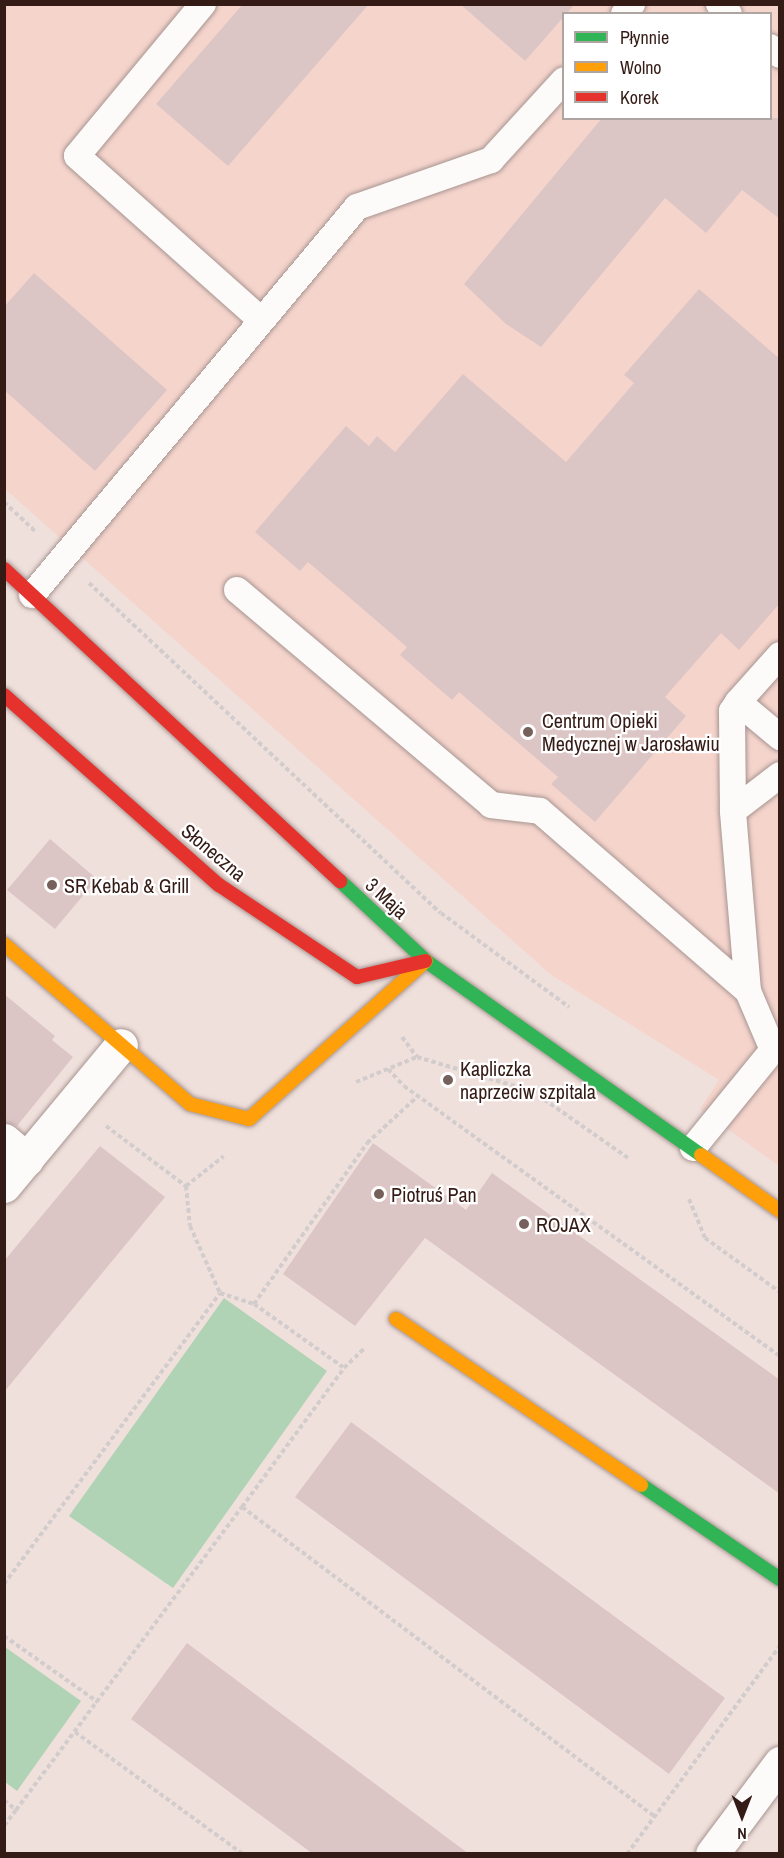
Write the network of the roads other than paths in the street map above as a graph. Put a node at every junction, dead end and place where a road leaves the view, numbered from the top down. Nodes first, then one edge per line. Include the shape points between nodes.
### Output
1 (203, 4) edge
2 (562, 82) edge
3 (260, 319) junction
4 (4, 569) edge
5 (237, 590) dead end
6 (32, 595) junction
7 (780, 655) edge
8 (4, 695) edge
9 (738, 702) junction
10 (780, 736) edge
11 (780, 775) edge
12 (733, 811) junction
13 (4, 944) edge
14 (426, 961) junction
15 (748, 991) junction
16 (121, 1045) junction
17 (776, 1049) edge
18 (693, 1148) junction
19 (16, 1149) edge
20 (4, 1186) edge
21 (780, 1211) edge
22 (396, 1318) dead end
23 (780, 1580) edge
24 (780, 1763) edge
25 (712, 1854) edge

1 - 3 lane via 77,156
2 - 3 lane via 491,160 357,207
3 - 6 lane
4 - 6 street, 3 Maja
5 - 15 lane via 491,805 540,811
6 - 14 street, 3 Maja
7 - 9 lane
8 - 14 street, Słoneczna via 219,885 357,977
9 - 10 lane
9 - 12 lane via 732,711
11 - 12 lane
12 - 15 lane
13 - 16 street
14 - 16 street via 249,1119 190,1104
14 - 18 street, 3 Maja
15 - 17 lane
16 - 19 street
17 - 18 lane
18 - 21 street, 3 Maja
19 - 20 street
22 - 23 street
24 - 25 street

